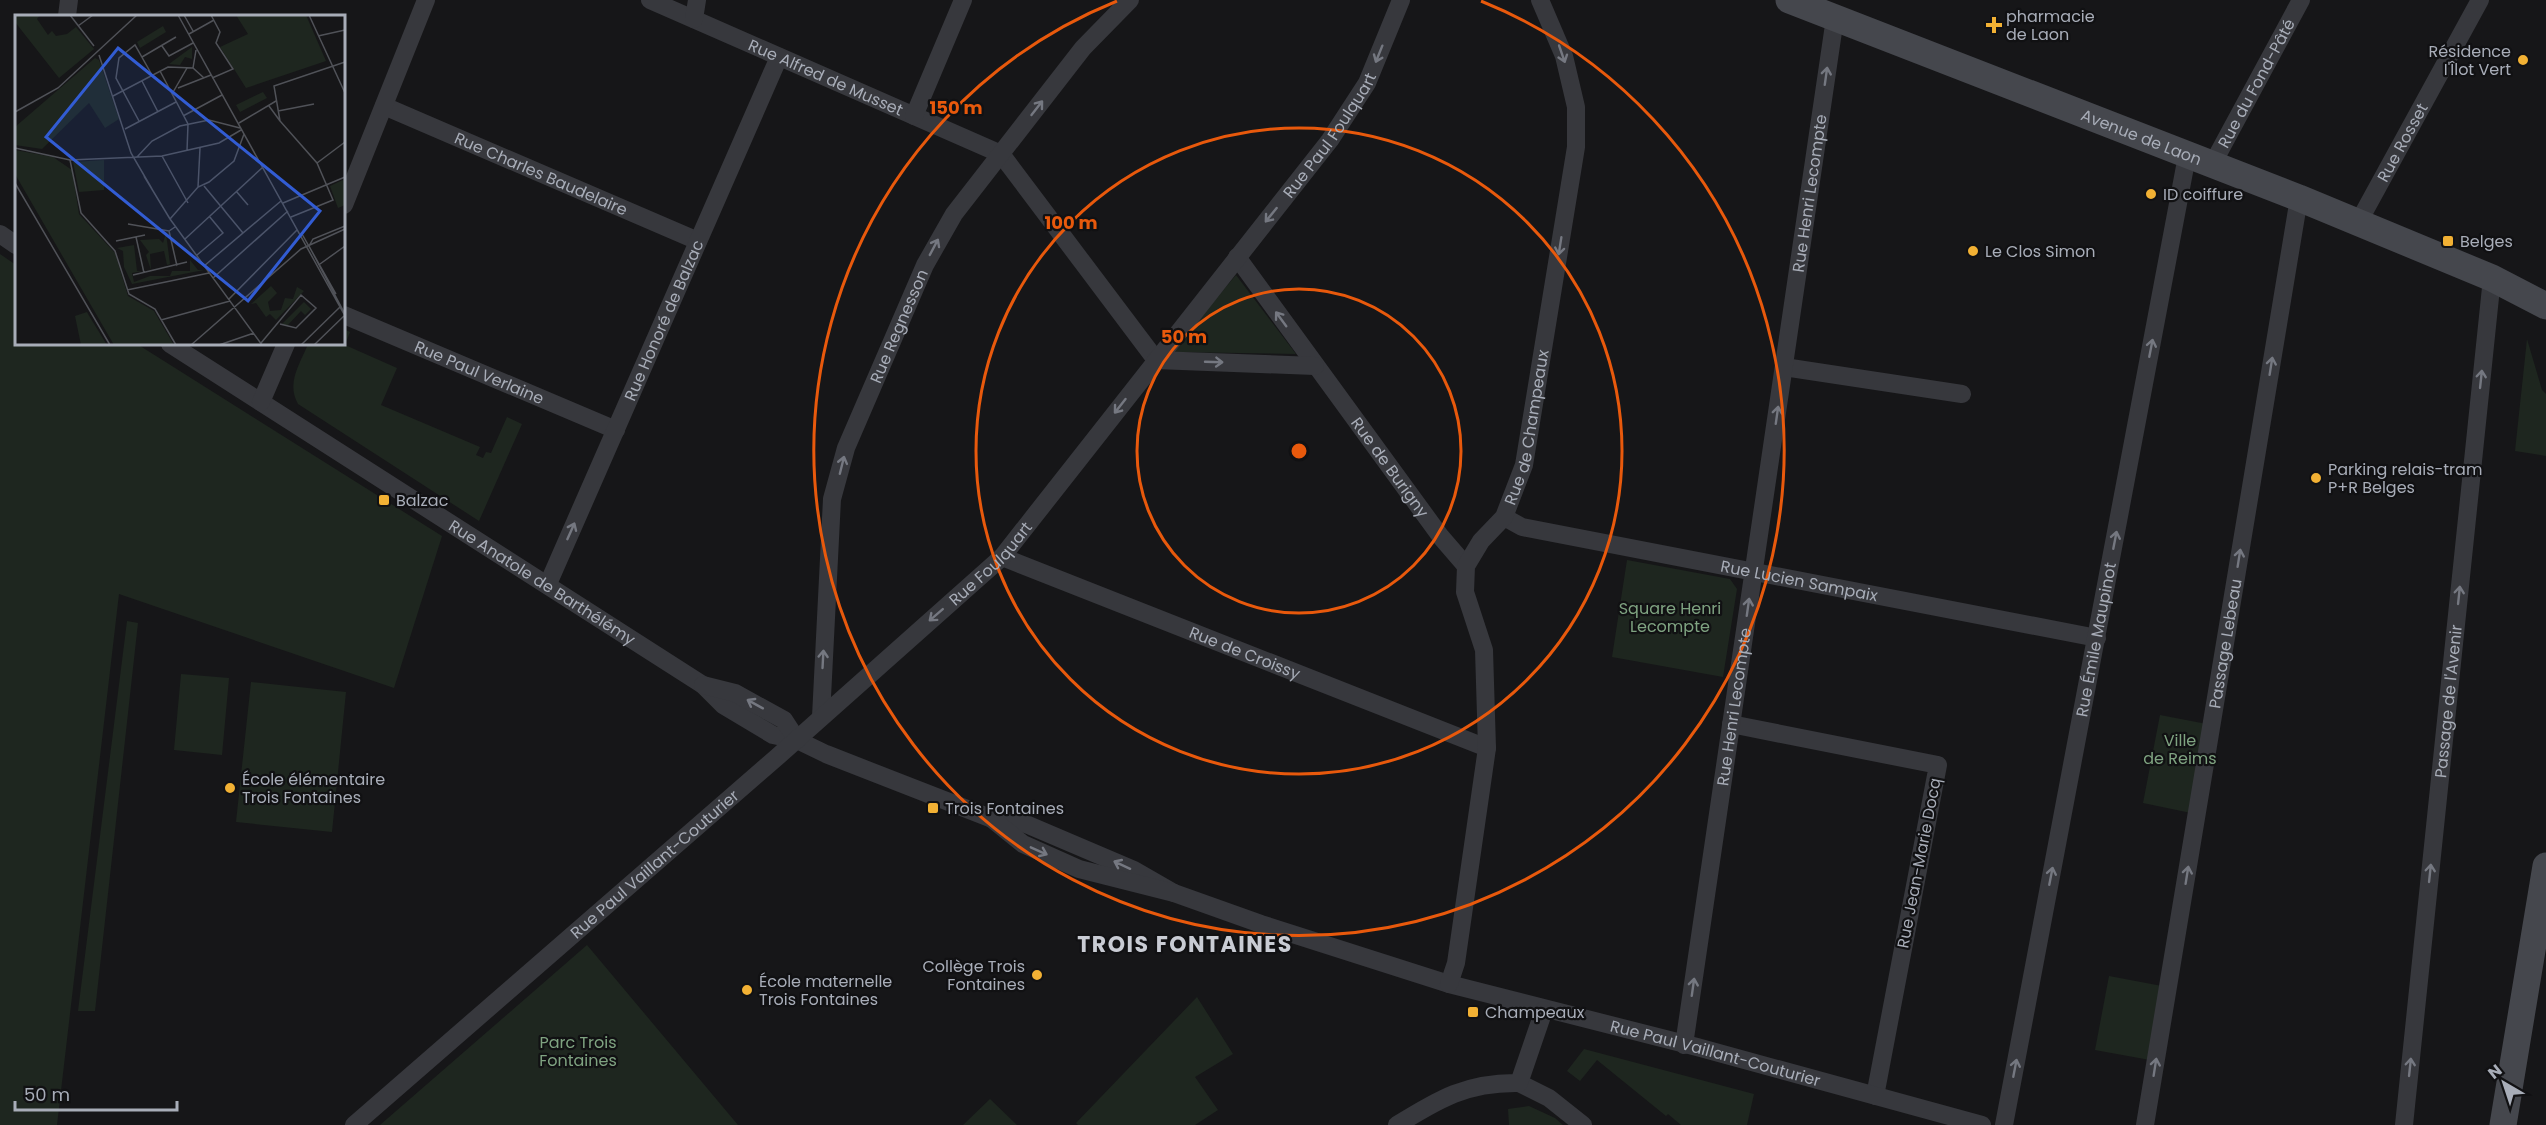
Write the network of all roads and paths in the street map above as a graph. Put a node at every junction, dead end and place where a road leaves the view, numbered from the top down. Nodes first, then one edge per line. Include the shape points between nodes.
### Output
1 (69, 0) edge
2 (426, 0) edge
3 (650, 0) edge
4 (696, 0) edge
5 (963, 0) edge
6 (1130, 0) edge
7 (1401, 0) edge
8 (1540, 0) edge
9 (1789, 0) edge
10 (2301, 0) edge
11 (2480, 0) edge
12 (67, 15) edge
13 (1835, 18) junction
14 (694, 20) junction
15 (779, 57) junction
16 (384, 106) junction
17 (914, 116) junction
18 (1001, 154) junction
19 (2200, 161) junction
20 (2299, 198) junction
21 (345, 203) edge
22 (2358, 223) junction
23 (0, 234) edge
24 (698, 241) junction
25 (15, 243) edge
26 (1237, 257) junction
27 (2492, 278) junction
28 (2546, 289) edge
29 (2546, 306) edge
30 (345, 315) edge
31 (172, 345) edge
32 (286, 345) edge
33 (1156, 360) junction
34 (1315, 366) junction
35 (1784, 367) junction
36 (1962, 394) dead end
37 (261, 402) junction
38 (616, 430) junction
39 (1504, 517) junction
40 (1002, 557) junction
41 (1466, 566) junction
42 (1754, 570) junction
43 (548, 584) junction
44 (2097, 638) junction
45 (821, 717) junction
46 (1731, 724) junction
47 (796, 740) junction
48 (1487, 748) junction
49 (2546, 866) edge
50 (1449, 984) junction
51 (1544, 1010) junction
52 (1684, 1045) junction
53 (1519, 1083) junction
54 (1875, 1096) junction
55 (354, 1125) edge
56 (1397, 1125) edge
57 (1583, 1125) edge
58 (1982, 1125) edge
59 (2004, 1125) edge
60 (2145, 1125) edge
61 (2404, 1125) edge
62 (2503, 1125) edge

1 - 12 street
2 - 16 street
3 - 14 street, Rue Alfred de Musset
4 - 14 street
5 - 17 street
18 -> 6 street, Rue Regnesson via 1083,48
7 -> 26 street, Rue Paul Foulquart via 1355,103
8 -> 39 street, Rue de Champeaux via 1564,56 1576,107 1576,147 1524,465
9 - 13 main road, Avenue de Laon
10 - 19 street, Rue du Fond-Pâté
11 - 22 street, Rue Rosset
13 - 19 main road, Avenue de Laon
35 -> 13 street, Rue Henri Lecompte
14 - 15 street, Rue Alfred de Musset
15 - 17 street, Rue Alfred de Musset
15 - 24 street, Rue Honoré de Balzac
16 - 21 street
16 - 24 street, Rue Charles Baudelaire
17 - 18 street, Rue Alfred de Musset
18 - 33 street
45 -> 18 street, Rue Regnesson via 832,499 846,448 937,241
19 - 20 main road, Avenue de Laon
44 -> 19 street, Rue Émile Maupinot
20 - 22 main road, Avenue de Laon
60 -> 20 street, Passage Lebeau
22 - 27 main road, Avenue de Laon
23 - 25 street
24 - 38 street, Rue Honoré de Balzac
26 - 33 street, Rue Paul Foulquart
34 -> 26 street, Rue de Burigny
27 - 28 main road, Avenue de Laon
27 - 29 main road, Avenue de Laon
61 -> 27 street, Passage de l'Avenir
30 - 38 street, Rue Paul Verlaine
31 - 37 street, Rue Anatole de Barthélémy
32 - 37 street
33 -> 34 street
33 -> 40 street, Rue Foulquart
34 - 41 street, Rue de Burigny
35 - 36 street
42 -> 35 street, Rue Henri Lecompte
37 - 43 street, Rue Anatole de Barthélémy
43 -> 38 street, Rue Honoré de Balzac
39 - 41 street, Rue de Champeaux via 1481,541
39 - 42 street, Rue Lucien Sampaix via 1522,527
40 -> 45 street, Rue Foulquart
40 - 48 street, Rue de Croissy
41 - 48 street via 1465,592 1484,650
42 - 44 street, Rue Lucien Sampaix
46 -> 42 street, Rue Henri Lecompte
43 - 47 street, Rue Anatole de Barthélémy via 703,685 735,693 786,721
59 -> 44 street, Rue Émile Maupinot
45 - 47 street, Rue Foulquart
52 -> 46 street, Rue Henri Lecompte
46 - 54 street, Rue Jean-Marie Docq via 1938,765
47 - 50 street, Rue Paul Vaillant-Couturier via 990,818 1023,844 1079,868 1174,893
47 - 55 street, Rue Paul Vaillant-Couturier
48 - 50 street via 1456,963
49 - 62 main road
50 - 51 street, Rue Paul Vaillant-Couturier
51 - 52 street, Rue Paul Vaillant-Couturier
51 - 53 street
52 - 54 street, Rue Paul Vaillant-Couturier
53 - 56 street via 1456,1091
53 - 57 street via 1549,1098
54 - 58 street, Rue Paul Vaillant-Couturier

